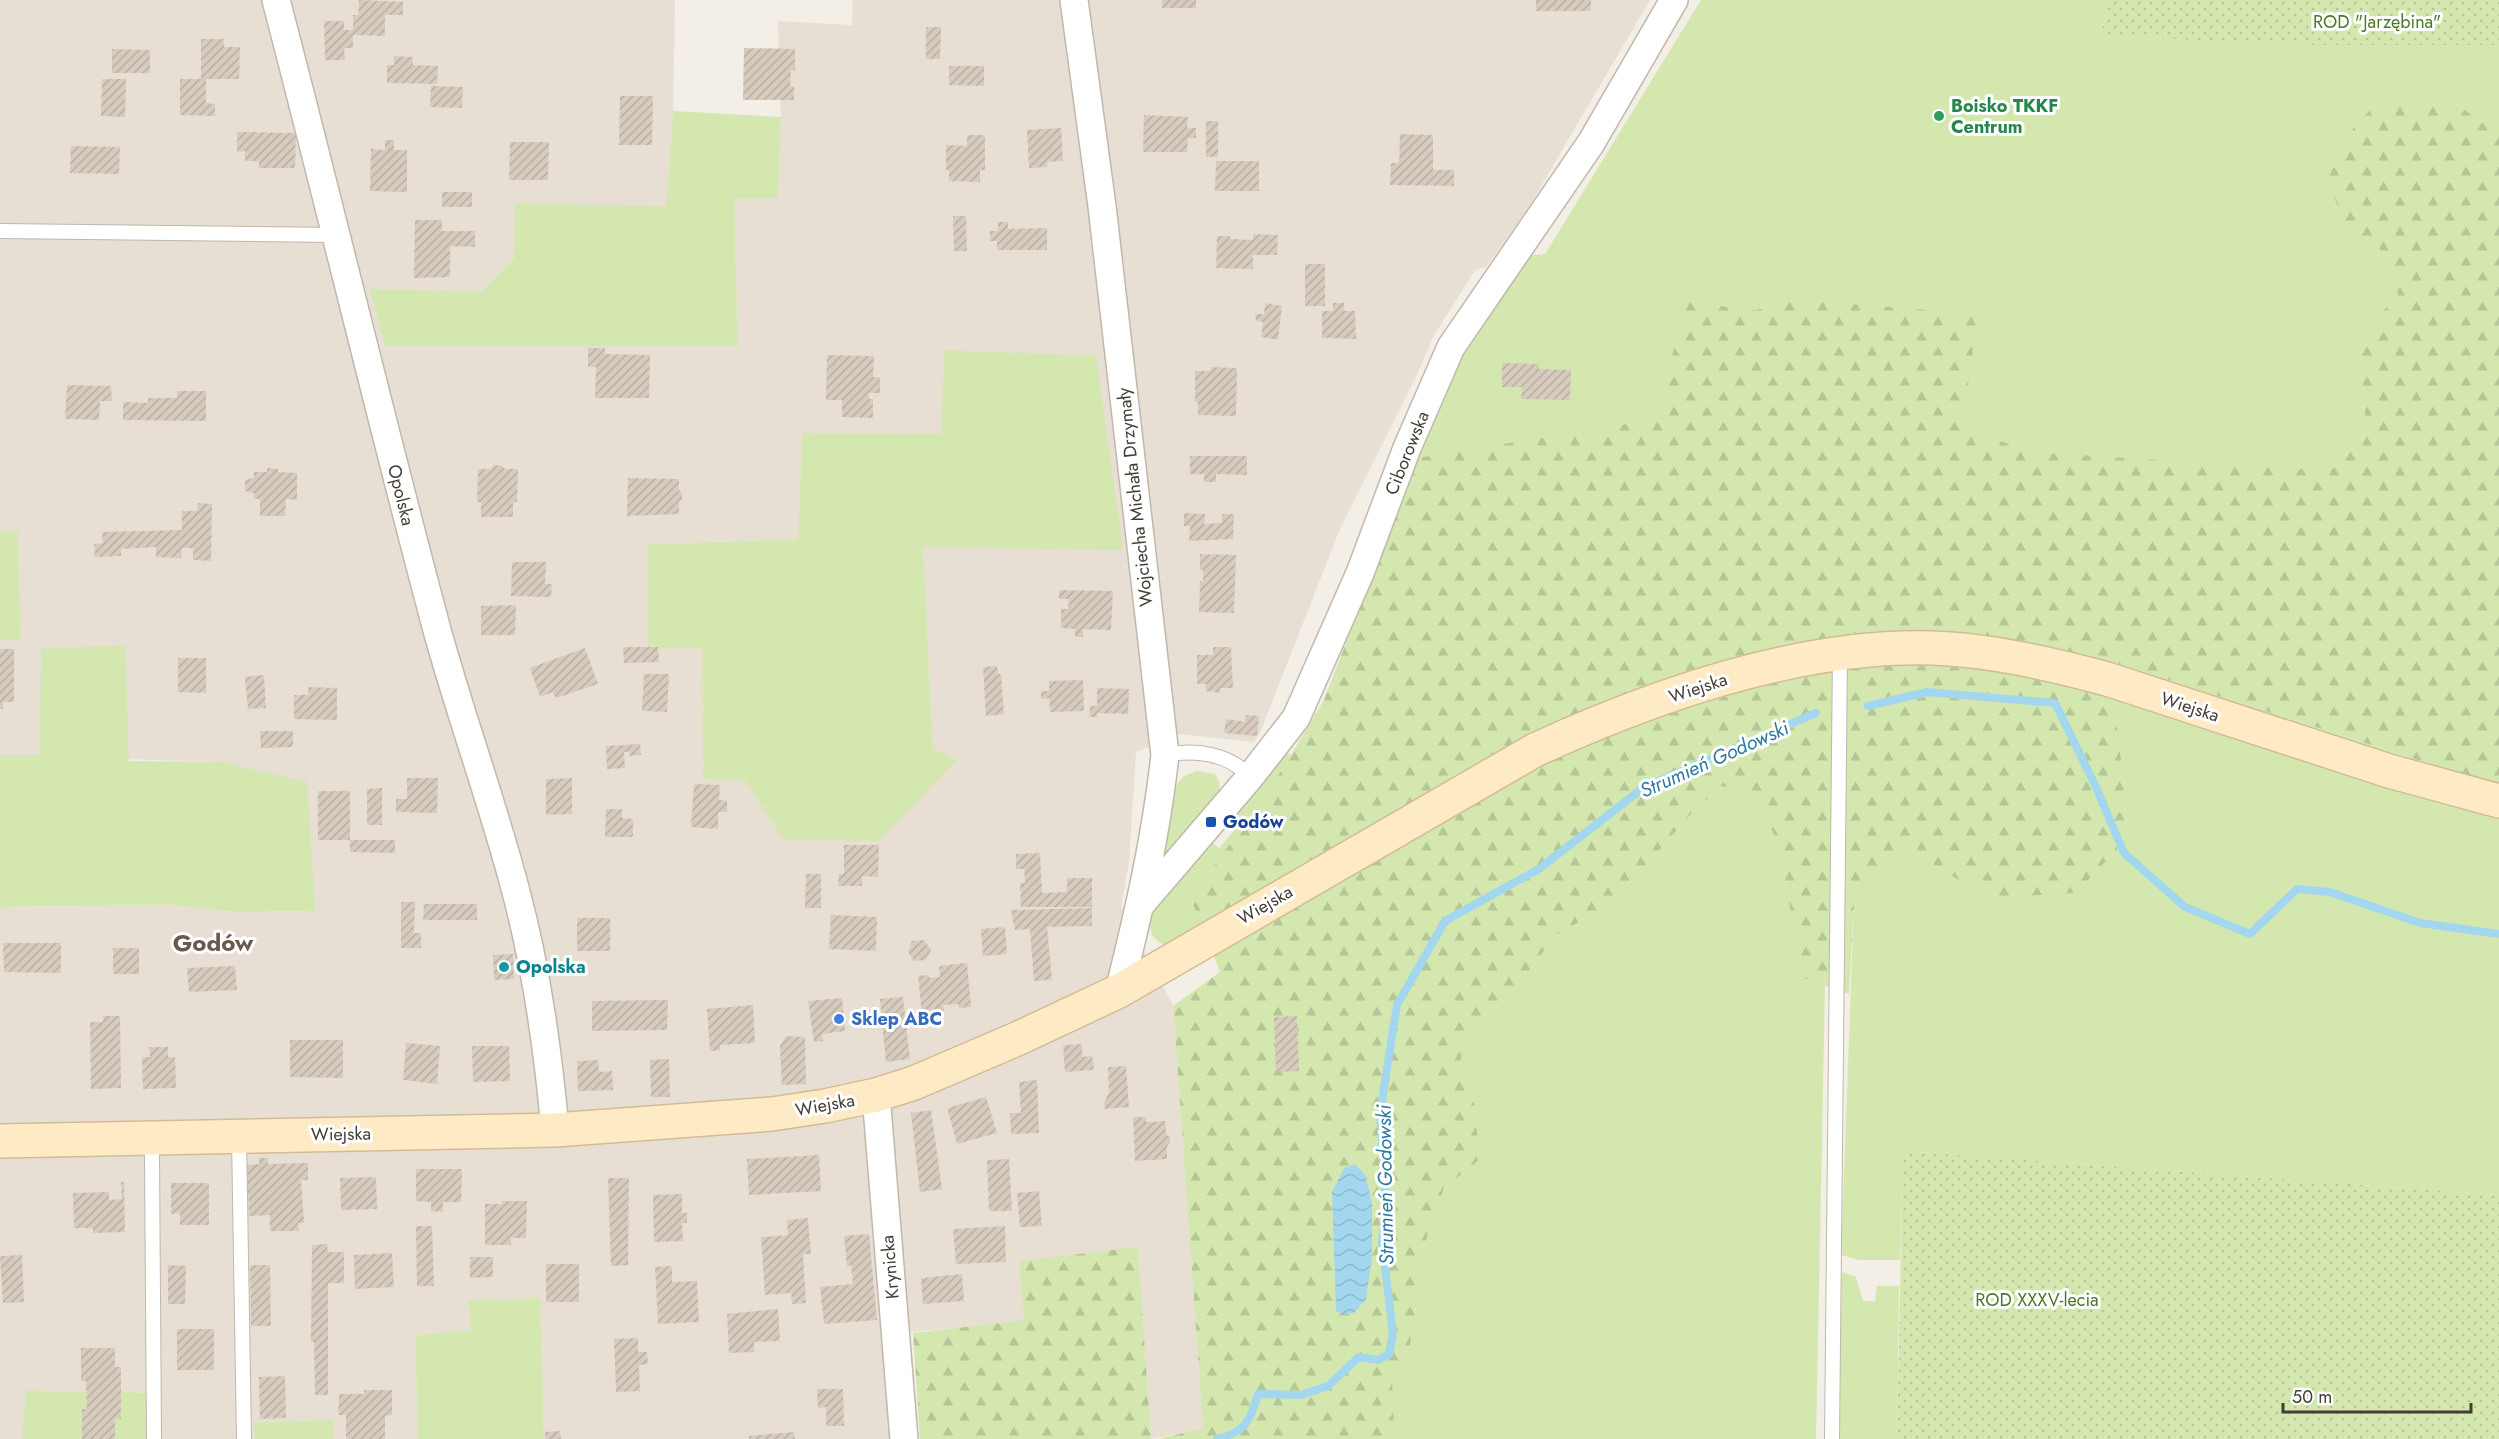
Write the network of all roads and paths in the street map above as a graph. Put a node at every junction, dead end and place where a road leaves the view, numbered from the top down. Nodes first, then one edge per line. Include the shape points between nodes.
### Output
1 (276, 0) edge
2 (1074, 0) edge
3 (1674, 0) edge
4 (0, 231) edge
5 (336, 235) junction
6 (1840, 654) junction
7 (1165, 755) junction
8 (1250, 777) junction
9 (2499, 801) edge
10 (1142, 903) junction
11 (1119, 991) junction
12 (876, 1095) junction
13 (555, 1130) junction
14 (239, 1136) junction
15 (150, 1138) junction
16 (0, 1141) edge
17 (154, 1439) edge
18 (244, 1439) edge
19 (904, 1439) edge
20 (1832, 1439) edge

1 - 5 street, Opolska
2 - 7 street, Wojciecha Michała Drzymały via 1102,206
3 - 8 street, Ciborowska via 1591,143 1451,347 1296,718
4 - 5 lane
5 - 13 street, Opolska via 447,665 516,890 541,1016
6 - 9 street, Wiejska via 1933,648 2061,667 2389,771
6 - 11 street, Wiejska via 1726,679 1585,727 1535,750
6 - 20 lane
7 - 8 lane via 1197,753 1228,760
7 - 10 street, Wojciecha Michała Drzymały
8 - 10 street, Ciborowska
10 - 11 street, Wojciecha Michała Drzymały
11 - 12 street, Wiejska via 914,1083
12 - 13 street, Wiejska via 772,1114
12 - 19 street, Krynicka
13 - 14 street, Wiejska
14 - 15 street, Wiejska
14 - 18 lane
15 - 16 street, Wiejska
15 - 17 lane

